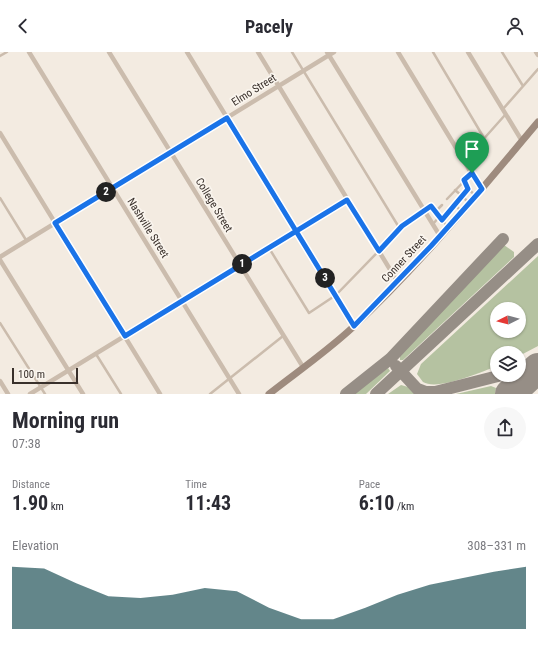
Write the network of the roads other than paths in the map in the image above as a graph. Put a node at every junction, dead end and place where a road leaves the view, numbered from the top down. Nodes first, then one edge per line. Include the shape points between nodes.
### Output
1 (7, 52) edge
2 (29, 52) edge
3 (109, 52) edge
4 (187, 52) edge
5 (258, 52) edge
6 (292, 52) edge
7 (334, 52) edge
8 (398, 52) edge
9 (433, 52) edge
10 (468, 52) edge
11 (502, 52) edge
12 (536, 52) edge
13 (328, 54) edge
14 (538, 55) edge
15 (0, 56) edge
16 (538, 69) edge
17 (304, 70) junction
18 (279, 86) junction
19 (523, 86) junction
20 (504, 112) junction
21 (227, 118) junction
22 (538, 122) edge
23 (0, 133) edge
24 (484, 138) junction
25 (522, 141) junction
26 (171, 152) junction
27 (464, 161) junction
28 (472, 173) junction
29 (464, 180) junction
30 (112, 188) junction
31 (468, 189) junction
32 (482, 189) junction
33 (455, 190) junction
34 (462, 196) junction
35 (476, 196) junction
36 (0, 198) edge
37 (448, 199) dead end
38 (347, 200) junction
39 (470, 203) junction
40 (455, 204) junction
41 (441, 207) dead end
42 (424, 211) junction
43 (435, 212) junction
44 (462, 212) junction
45 (441, 218) junction
46 (55, 223) junction
47 (432, 224) junction
48 (448, 227) junction
49 (400, 229) junction
50 (297, 231) junction
51 (440, 236) junction
52 (26, 241) junction
53 (269, 248) junction
54 (379, 251) junction
55 (0, 257) edge
56 (0, 260) edge
57 (240, 266) junction
58 (398, 282) junction
59 (336, 295) junction
60 (182, 301) junction
61 (0, 323) edge
62 (354, 326) junction
63 (125, 336) junction
64 (283, 336) junction
65 (96, 354) junction
66 (303, 367) junction
67 (68, 370) junction
68 (230, 379) junction
69 (0, 381) edge
70 (41, 387) junction
71 (8, 394) edge
72 (30, 394) edge
73 (45, 394) edge
74 (83, 394) edge
75 (121, 394) edge
76 (160, 394) edge
77 (210, 394) edge
78 (239, 394) edge
79 (269, 394) edge

1 - 15 lane
2 - 30 street, Nashville Street
3 - 26 street, College Street
4 - 21 street
5 - 18 street
6 - 17 lane
7 - 13 street, Elmo Street
8 - 27 street
9 - 24 lane
10 - 20 street
11 - 19 lane
12 - 14 street
13 - 17 street, Elmo Street
13 - 42 street
16 - 19 lane
17 - 18 street, Elmo Street
17 - 49 lane
18 - 21 street, Elmo Street
18 - 38 street
19 - 20 lane
20 - 24 lane
20 - 25 street
21 - 26 street, Elmo Street
21 - 50 street
22 - 25 main road, Conner Street
23 - 46 street
24 - 27 lane
25 - 32 main road, Conner Street
26 - 30 street, Elmo Street
26 - 57 street, College Street
27 - 28 street
28 - 29 lane
28 - 32 street
29 - 31 lane
29 - 33 lane
30 - 46 street, Elmo Street
30 - 60 street, Nashville Street
31 - 34 lane
31 - 35 lane
32 - 35 main road, Conner Street
33 - 34 lane
33 - 37 lane
34 - 39 lane
34 - 40 lane
35 - 39 main road, Conner Street
36 - 52 lane
38 - 50 street
38 - 54 street
39 - 44 main road, Conner Street
40 - 44 lane
40 - 45 lane
41 - 43 lane
42 - 43 lane via 431,206
42 - 47 street
42 - 49 lane
43 - 45 lane
44 - 48 main road, Conner Street
45 - 47 lane
45 - 48 lane
46 - 52 street, Elmo Street
46 - 63 street
47 - 51 street
48 - 51 main road, Conner Street
49 - 54 lane
50 - 53 street
50 - 59 street
51 - 58 main road, Conner Street
52 - 55 street, Elmo Street
53 - 57 street
53 - 59 lane via 309,313
54 - 58 street
54 - 59 lane
56 - 67 street
57 - 60 street
57 - 64 street, College Street
58 - 62 main road, Conner Street
59 - 62 street
60 - 63 street
60 - 68 street, Nashville Street
61 - 70 lane
62 - 66 main road, Conner Street
63 - 65 street
63 - 76 street
64 - 66 street, College Street
64 - 68 lane
65 - 67 street
65 - 75 lane
66 - 79 main road, Conner Street
67 - 70 street
67 - 74 street
68 - 77 lane
68 - 78 street, Nashville Street
69 - 71 street
70 - 72 street
70 - 73 lane

